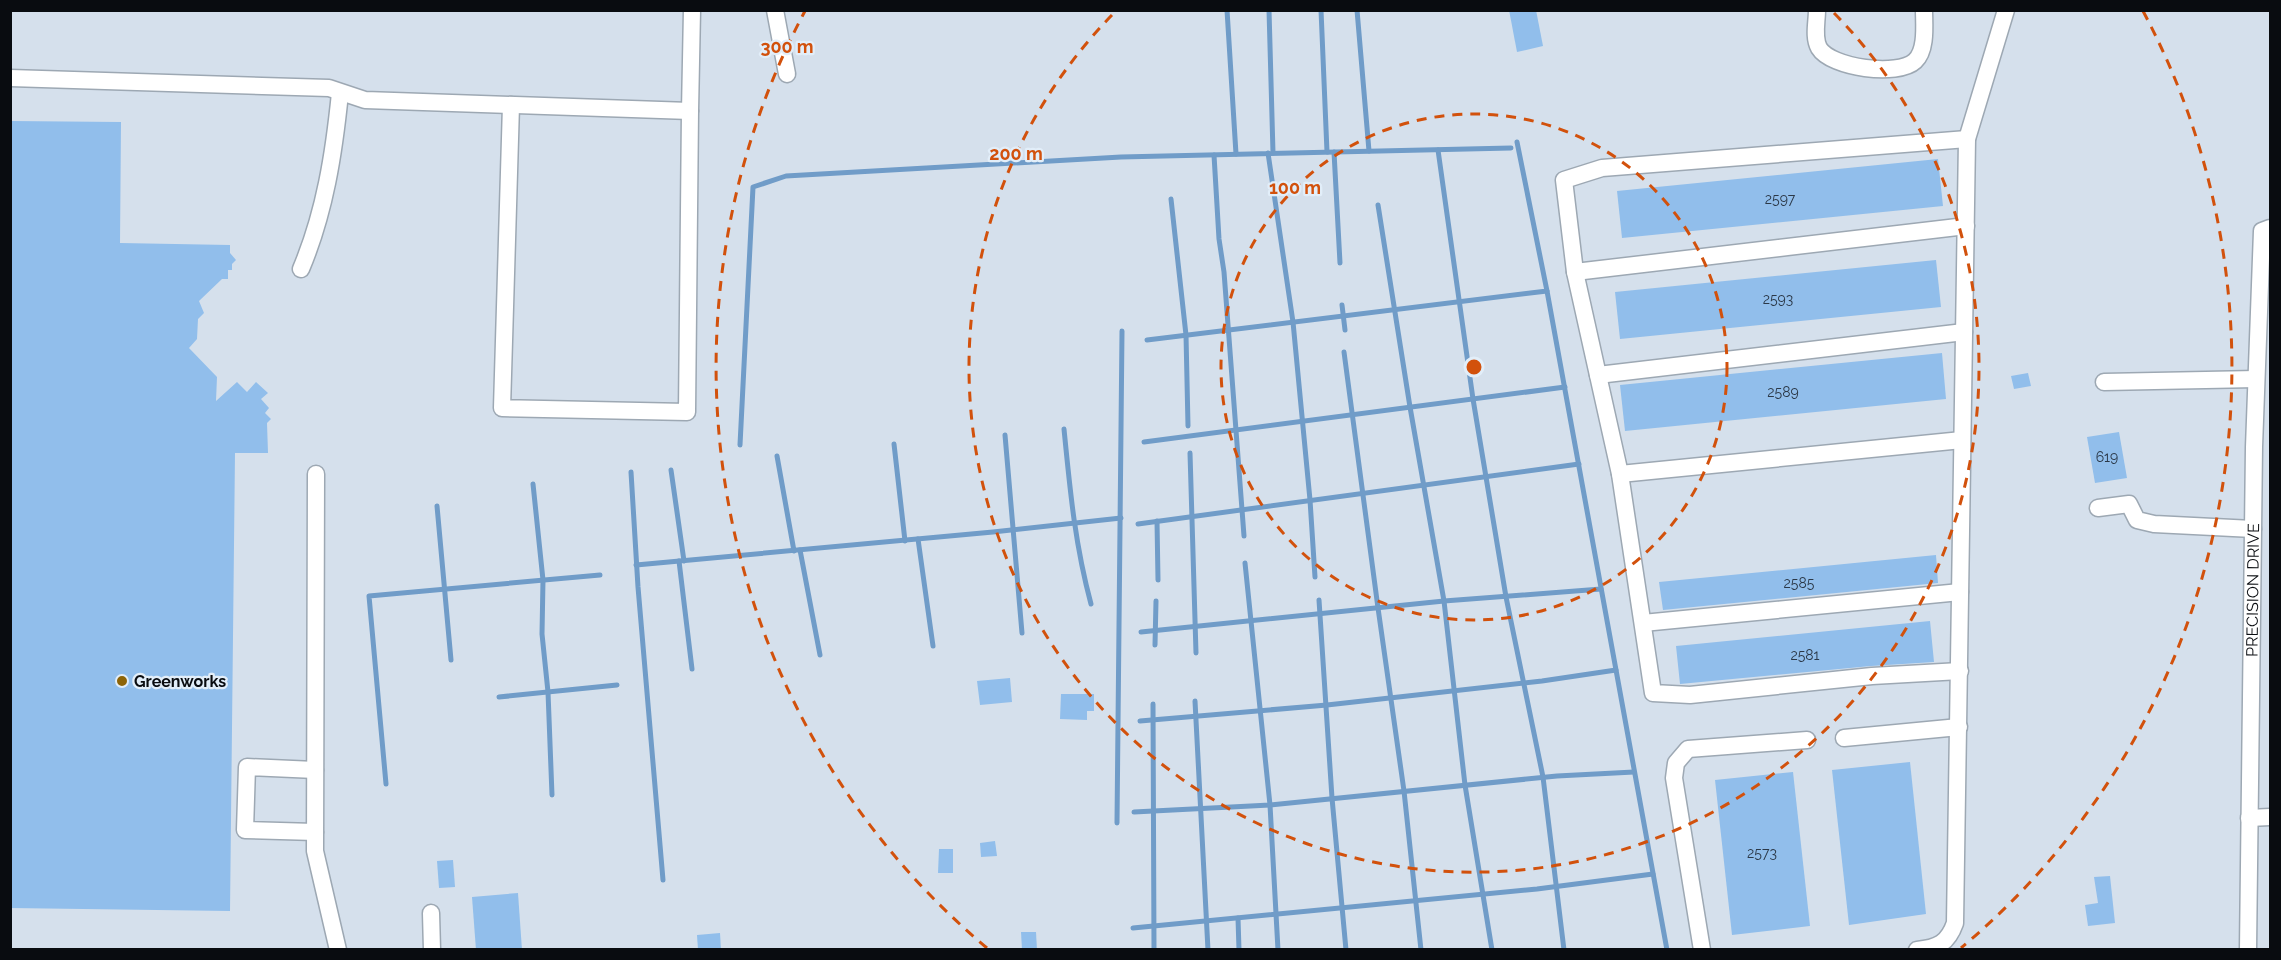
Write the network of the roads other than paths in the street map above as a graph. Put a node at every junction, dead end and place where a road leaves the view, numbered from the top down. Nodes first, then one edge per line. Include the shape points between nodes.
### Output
1 (692, 10) edge
2 (775, 10) edge
3 (1817, 10) edge
4 (1924, 10) edge
5 (2006, 10) edge
6 (787, 74) dead end
7 (10, 78) edge
8 (340, 93) junction
9 (512, 105) junction
10 (690, 111) junction
11 (1967, 140) junction
12 (1966, 226) junction
13 (2266, 229) edge
14 (301, 269) dead end
15 (1575, 272) junction
16 (1964, 332) junction
17 (1598, 375) junction
18 (2256, 379) junction
19 (2104, 382) dead end
20 (1962, 440) junction
21 (2262, 447) edge
22 (316, 474) dead end
23 (1620, 474) junction
24 (2097, 508) dead end
25 (2253, 529) junction
26 (1960, 592) junction
27 (1643, 623) junction
28 (1960, 671) junction
29 (1959, 728) junction
30 (1844, 738) dead end
31 (1807, 740) dead end
32 (315, 770) junction
33 (2271, 817) edge
34 (2249, 818) junction
35 (315, 832) junction
36 (431, 913) dead end
37 (338, 950) edge
38 (432, 950) edge
39 (1702, 950) edge
40 (1917, 950) edge
41 (2248, 950) edge

1 - 10 street
2 - 6 street
3 - 4 street via 1816,39 1823,53 1842,62 1886,70 1916,60
5 - 11 street
7 - 8 street via 329,88
8 - 9 street via 365,100
8 - 14 street via 324,202
9 - 10 street
9 - 10 street via 502,408 687,412
11 - 12 street
11 - 15 street via 1602,168 1564,180
12 - 15 street
12 - 16 street
13 - 18 street, PRECISION DRIVE
15 - 17 street
16 - 17 street
16 - 20 street
17 - 23 street
18 - 19 street
18 - 21 street, PRECISION DRIVE
20 - 23 street
20 - 26 street
21 - 25 street, PRECISION DRIVE
22 - 32 street
23 - 27 street
24 - 25 street via 2129,504 2137,520 2154,524
25 - 34 street, PRECISION DRIVE
26 - 27 street
26 - 28 street
27 - 28 street via 1653,693 1689,695
28 - 29 street
29 - 30 street
29 - 40 street via 1955,923 1944,943
31 - 39 street via 1688,749 1676,763 1674,778
32 - 35 street
32 - 35 street via 247,768 244,830
33 - 34 street
34 - 41 street, PRECISION DRIVE
35 - 37 street via 315,851
36 - 38 street

